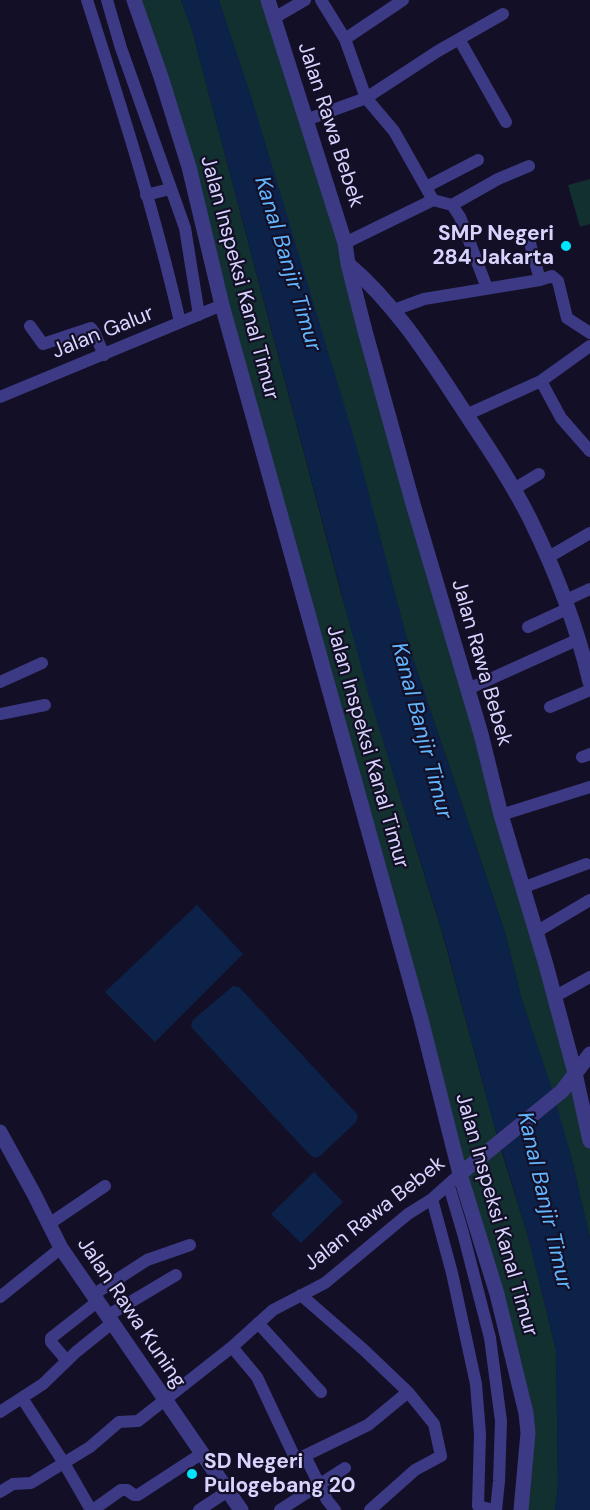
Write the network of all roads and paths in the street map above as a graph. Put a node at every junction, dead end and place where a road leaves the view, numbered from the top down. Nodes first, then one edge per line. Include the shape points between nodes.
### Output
1 (87, 0) edge
2 (107, 0) edge
3 (134, 0) edge
4 (268, 0) edge
5 (304, 0) edge
6 (321, 0) edge
7 (403, 0) edge
8 (503, 14) dead end
9 (274, 18) junction
10 (345, 39) junction
11 (459, 39) junction
12 (366, 98) junction
13 (306, 120) junction
14 (506, 122) dead end
15 (478, 160) dead end
16 (530, 166) dead end
17 (426, 187) junction
18 (170, 189) junction
19 (146, 195) junction
20 (433, 200) junction
21 (453, 205) junction
22 (345, 243) junction
23 (531, 243) dead end
24 (348, 264) junction
25 (540, 280) junction
26 (487, 288) junction
27 (222, 305) junction
28 (394, 310) junction
29 (199, 315) junction
30 (180, 322) junction
31 (30, 326) dead end
32 (590, 333) edge
33 (590, 346) edge
34 (104, 355) junction
35 (541, 381) junction
36 (1, 397) edge
37 (466, 415) junction
38 (590, 451) edge
39 (539, 474) dead end
40 (514, 489) junction
41 (590, 533) edge
42 (548, 558) junction
43 (590, 589) edge
44 (565, 605) junction
45 (528, 627) dead end
46 (579, 639) junction
47 (587, 655) edge
48 (42, 663) dead end
49 (0, 682) edge
50 (590, 682) edge
51 (468, 689) junction
52 (590, 690) edge
53 (45, 705) dead end
54 (550, 707) dead end
55 (0, 714) edge
56 (590, 787) edge
57 (501, 815) junction
58 (586, 864) dead end
59 (522, 888) junction
60 (590, 900) edge
61 (536, 932) junction
62 (590, 977) edge
63 (554, 997) junction
64 (590, 1054) edge
65 (575, 1073) junction
66 (586, 1110) edge
67 (0, 1132) edge
68 (590, 1141) edge
69 (460, 1174) junction
70 (105, 1186) dead end
71 (449, 1186) junction
72 (432, 1199) junction
73 (49, 1224) junction
74 (190, 1245) dead end
75 (60, 1248) junction
76 (176, 1275) dead end
77 (1, 1295) edge
78 (300, 1295) junction
79 (95, 1298) junction
80 (110, 1319) junction
81 (258, 1323) junction
82 (232, 1347) junction
83 (67, 1360) junction
84 (321, 1392) dead end
85 (408, 1392) junction
86 (22, 1398) junction
87 (165, 1400) junction
88 (0, 1412) edge
89 (201, 1454) junction
90 (305, 1456) junction
91 (64, 1463) junction
92 (345, 1468) dead end
93 (320, 1484) junction
94 (228, 1491) junction
95 (0, 1492) edge
96 (92, 1510) edge
97 (199, 1510) edge
98 (241, 1510) edge
99 (280, 1510) edge
100 (335, 1510) edge
101 (370, 1510) edge
102 (494, 1510) edge
103 (521, 1510) edge

1 - 19 street
2 - 18 street
3 - 27 street, Jalan Inspeksi Kanal Timur via 189,167
4 - 9 street, Jalan Rawa Bebek
5 - 9 street
6 - 10 street
7 - 10 street
8 - 11 street
9 - 13 street, Jalan Rawa Bebek
10 - 12 street
11 - 12 street
11 - 14 street
12 - 13 street
12 - 17 street via 394,131
13 - 22 street, Jalan Rawa Bebek
15 - 17 street
16 - 21 street
17 - 20 street
18 - 19 street
18 - 29 street via 185,228
19 - 30 street
20 - 21 street
20 - 22 street
21 - 26 street
22 - 24 street, Jalan Rawa Bebek
23 - 25 street
24 - 28 street
24 - 51 street, Jalan Rawa Bebek
25 - 26 street
25 - 32 street via 555,277 567,318
26 - 28 street via 424,299
27 - 29 street, Jalan Galur
27 - 69 street, Jalan Inspeksi Kanal Timur via 421,1019
28 - 37 street
29 - 30 street, Jalan Galur
30 - 34 street, Jalan Galur
31 - 34 street via 43,344 93,329
33 - 35 street
34 - 36 street, Jalan Galur
35 - 37 street
35 - 38 street via 561,418
37 - 40 street
39 - 40 street
40 - 42 street
41 - 42 street
42 - 44 street
43 - 44 street
44 - 45 street
44 - 46 street
46 - 47 street
46 - 51 street
47 - 50 street
48 - 49 street
51 - 57 street, Jalan Rawa Bebek
52 - 54 street
53 - 55 street
56 - 57 street
57 - 59 street, Jalan Rawa Bebek
58 - 59 street
59 - 61 street, Jalan Rawa Bebek
60 - 61 street
61 - 63 street, Jalan Rawa Bebek
62 - 63 street
63 - 65 street, Jalan Rawa Bebek
64 - 65 street, Jalan Rawa Bebek
65 - 66 street, Jalan Rawa Bebek
65 - 69 street, Jalan Rawa Bebek via 561,1091
66 - 68 street, Jalan Rawa Bebek
67 - 73 street, Jalan Rawa Kuning
69 - 71 street, Jalan Rawa Bebek
69 - 103 street, Jalan Inspeksi Kanal Timur via 497,1294 526,1413
70 - 73 street
71 - 72 street, Jalan Rawa Bebek
71 - 102 street via 490,1338 501,1421
72 - 78 street, Jalan Rawa Bebek via 408,1214 325,1283
72 - 102 street via 476,1384 480,1434 478,1506
73 - 75 street, Jalan Rawa Kuning
74 - 79 street via 147,1260
75 - 77 street
75 - 79 street, Jalan Rawa Kuning
76 - 80 street
78 - 81 street, Jalan Rawa Bebek
78 - 85 street
79 - 80 street, Jalan Rawa Kuning
79 - 83 street via 51,1338
80 - 83 street
80 - 87 street, Jalan Rawa Kuning
81 - 82 street, Jalan Rawa Bebek
81 - 84 street
82 - 87 street, Jalan Rawa Bebek
82 - 90 street via 257,1377 294,1458
83 - 86 street
85 - 90 street via 368,1425
85 - 101 street via 436,1427 441,1456 415,1470
86 - 88 street
86 - 91 street
87 - 89 street, Jalan Rawa Kuning
87 - 91 street, Jalan Rawa Bebek via 138,1421 119,1422
89 - 94 street, Jalan Rawa Kuning
89 - 96 street via 138,1495 122,1490
90 - 93 street
91 - 95 street, Jalan Rawa Bebek via 31,1483 13,1484
91 - 96 street
92 - 93 street
93 - 99 street
93 - 100 street
94 - 97 street
94 - 98 street, Jalan Rawa Kuning

